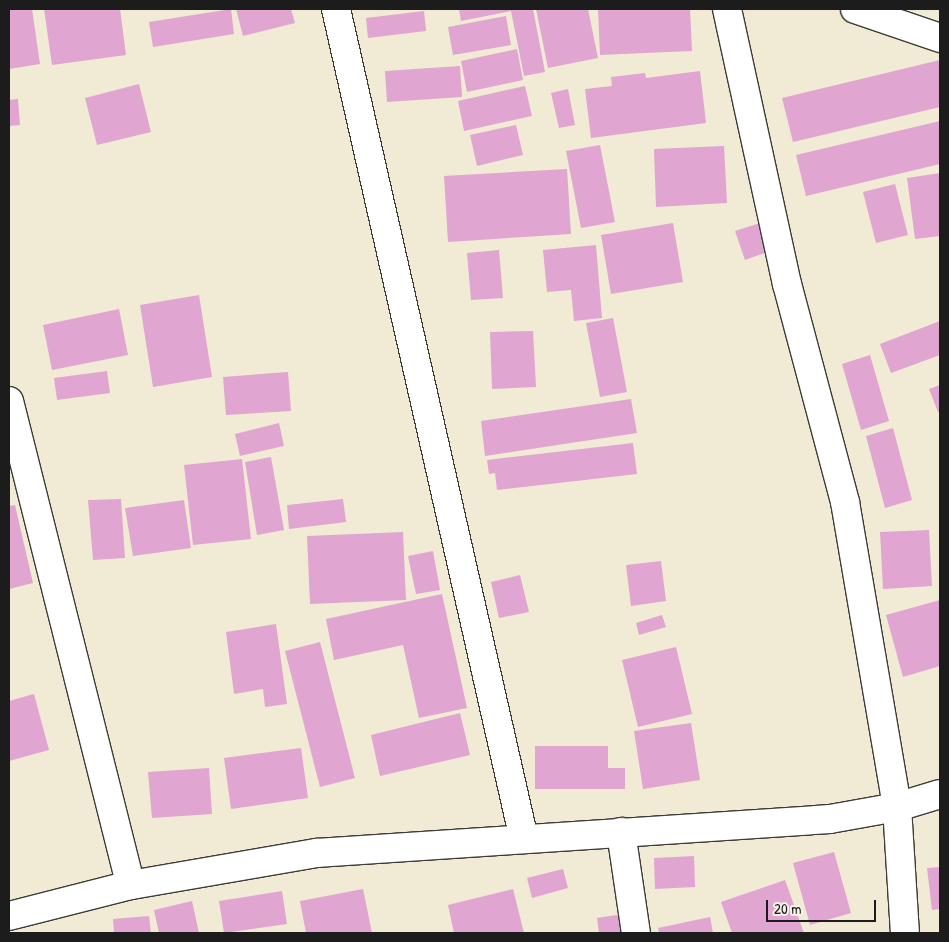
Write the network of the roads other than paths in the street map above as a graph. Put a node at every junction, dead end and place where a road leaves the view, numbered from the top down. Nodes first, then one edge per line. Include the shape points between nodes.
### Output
1 (336, 9) edge
2 (727, 9) edge
3 (855, 9) edge
4 (940, 38) edge
5 (9, 401) edge
6 (940, 794) edge
7 (897, 807) junction
8 (620, 832) junction
9 (524, 839) junction
10 (131, 885) junction
11 (9, 916) edge
12 (636, 933) edge
13 (905, 933) edge

1 - 9 street
2 - 7 street via 787,284 845,502
3 - 4 street
5 - 10 street
6 - 7 street
7 - 8 street via 830,819
7 - 13 street
8 - 9 street
8 - 12 street
9 - 10 street via 316,852
10 - 11 street

